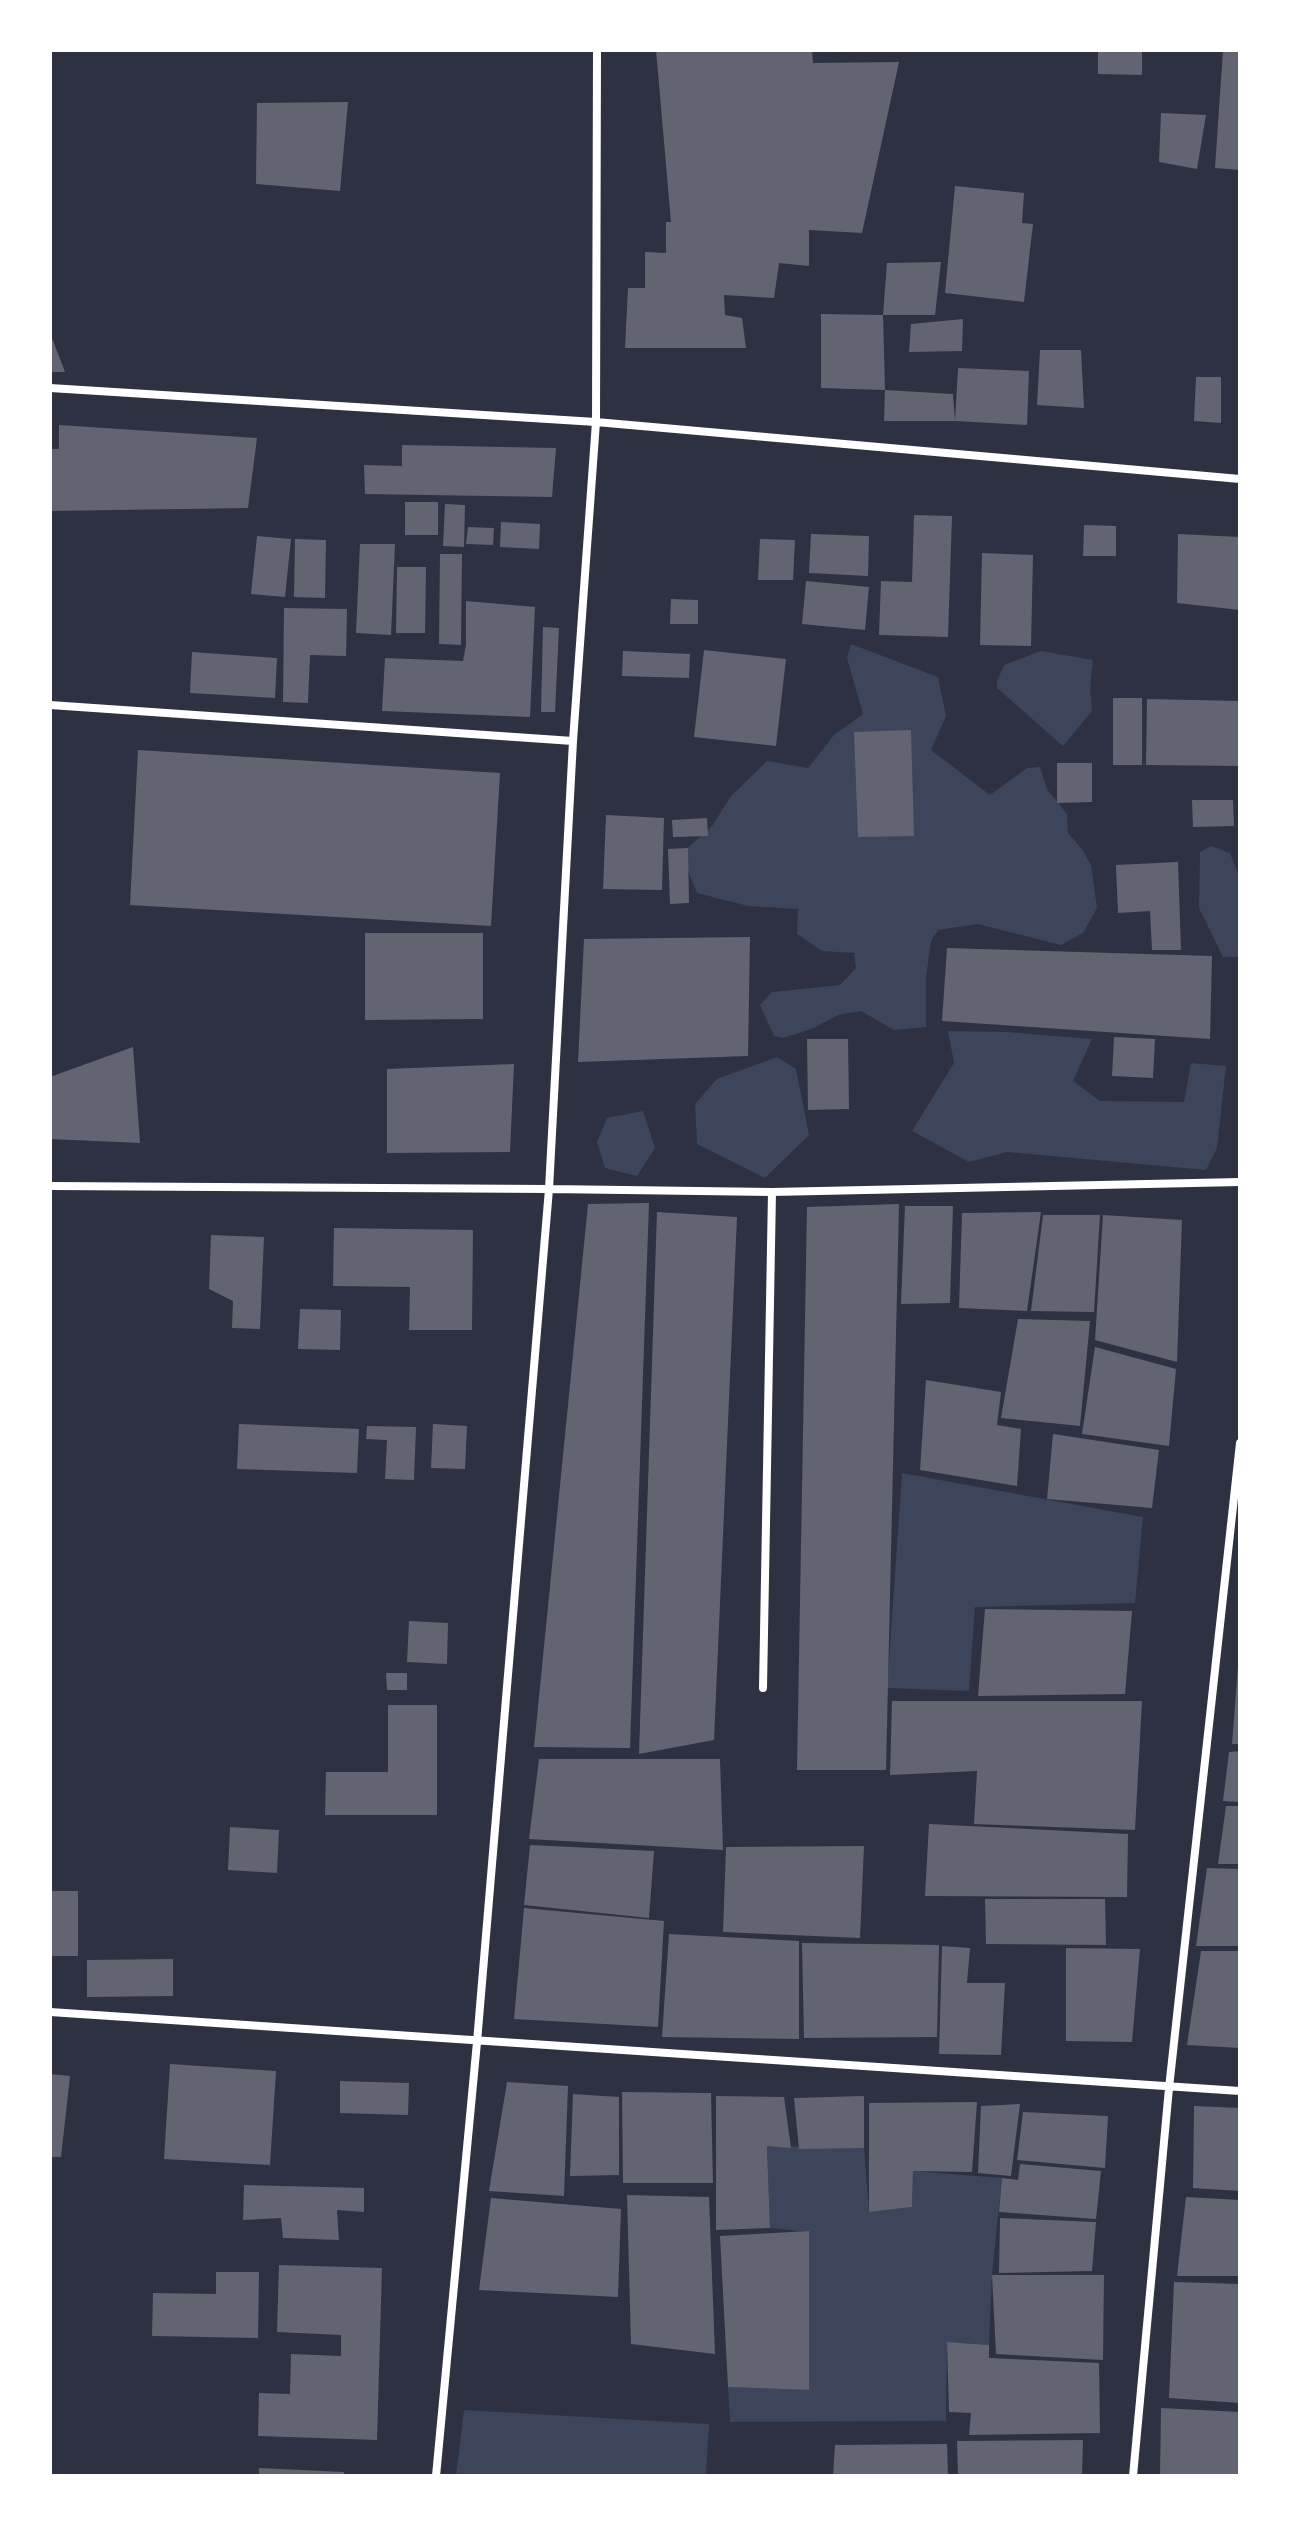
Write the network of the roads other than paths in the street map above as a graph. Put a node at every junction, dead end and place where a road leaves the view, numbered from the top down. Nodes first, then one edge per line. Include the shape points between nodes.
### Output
1 (597, 50) edge
2 (50, 388) edge
3 (596, 422) junction
4 (1240, 479) edge
5 (50, 705) edge
6 (573, 741) junction
7 (1240, 1182) edge
8 (50, 1186) edge
9 (549, 1189) junction
10 (772, 1192) junction
11 (1240, 1443) edge
12 (763, 1688) dead end
13 (50, 2012) edge
14 (477, 2042) junction
15 (1169, 2088) junction
16 (1240, 2091) edge
17 (436, 2476) edge
18 (1133, 2476) edge

1 - 3 street
2 - 3 street
3 - 4 street
3 - 6 street
5 - 6 street
6 - 9 street
7 - 10 street
8 - 9 street
9 - 10 street
9 - 14 street
10 - 12 street
11 - 15 street
13 - 14 street
14 - 15 street
14 - 17 street
15 - 16 street
15 - 18 street

